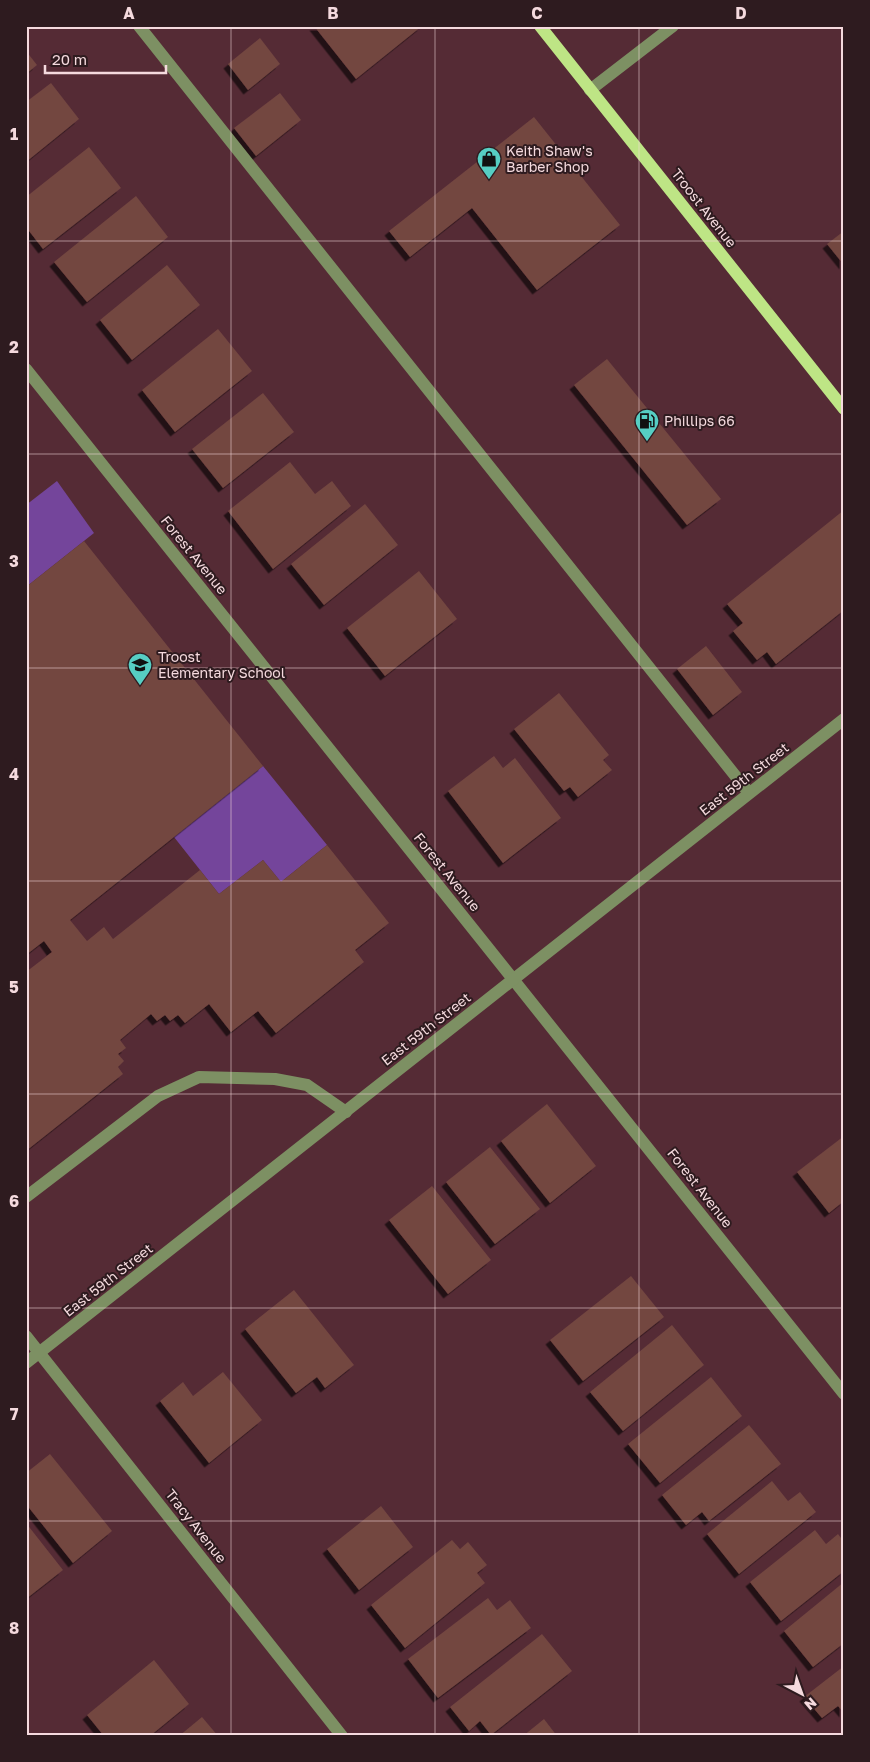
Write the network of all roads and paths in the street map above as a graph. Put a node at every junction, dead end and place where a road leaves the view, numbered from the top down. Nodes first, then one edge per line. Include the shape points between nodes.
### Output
1 (139, 26) edge
2 (540, 26) edge
3 (672, 26) edge
4 (590, 90) junction
5 (26, 369) edge
6 (844, 409) edge
7 (844, 719) edge
8 (749, 794) junction
9 (514, 979) junction
10 (346, 1112) junction
11 (26, 1197) edge
12 (26, 1336) edge
13 (40, 1352) junction
14 (26, 1363) edge
15 (844, 1394) edge
16 (342, 1736) edge

1 - 8 street
2 - 4 main road, Troost Avenue
3 - 4 street
4 - 6 main road, Troost Avenue
5 - 9 street, Forest Avenue
7 - 8 street, East 59th Street
8 - 9 street, East 59th Street
9 - 10 street, East 59th Street
9 - 15 street, Forest Avenue
10 - 11 street via 307,1085 275,1080 199,1077 158,1096
10 - 13 street, East 59th Street
12 - 13 street, Tracy Avenue
13 - 14 street, East 59th Street
13 - 16 street, Tracy Avenue

